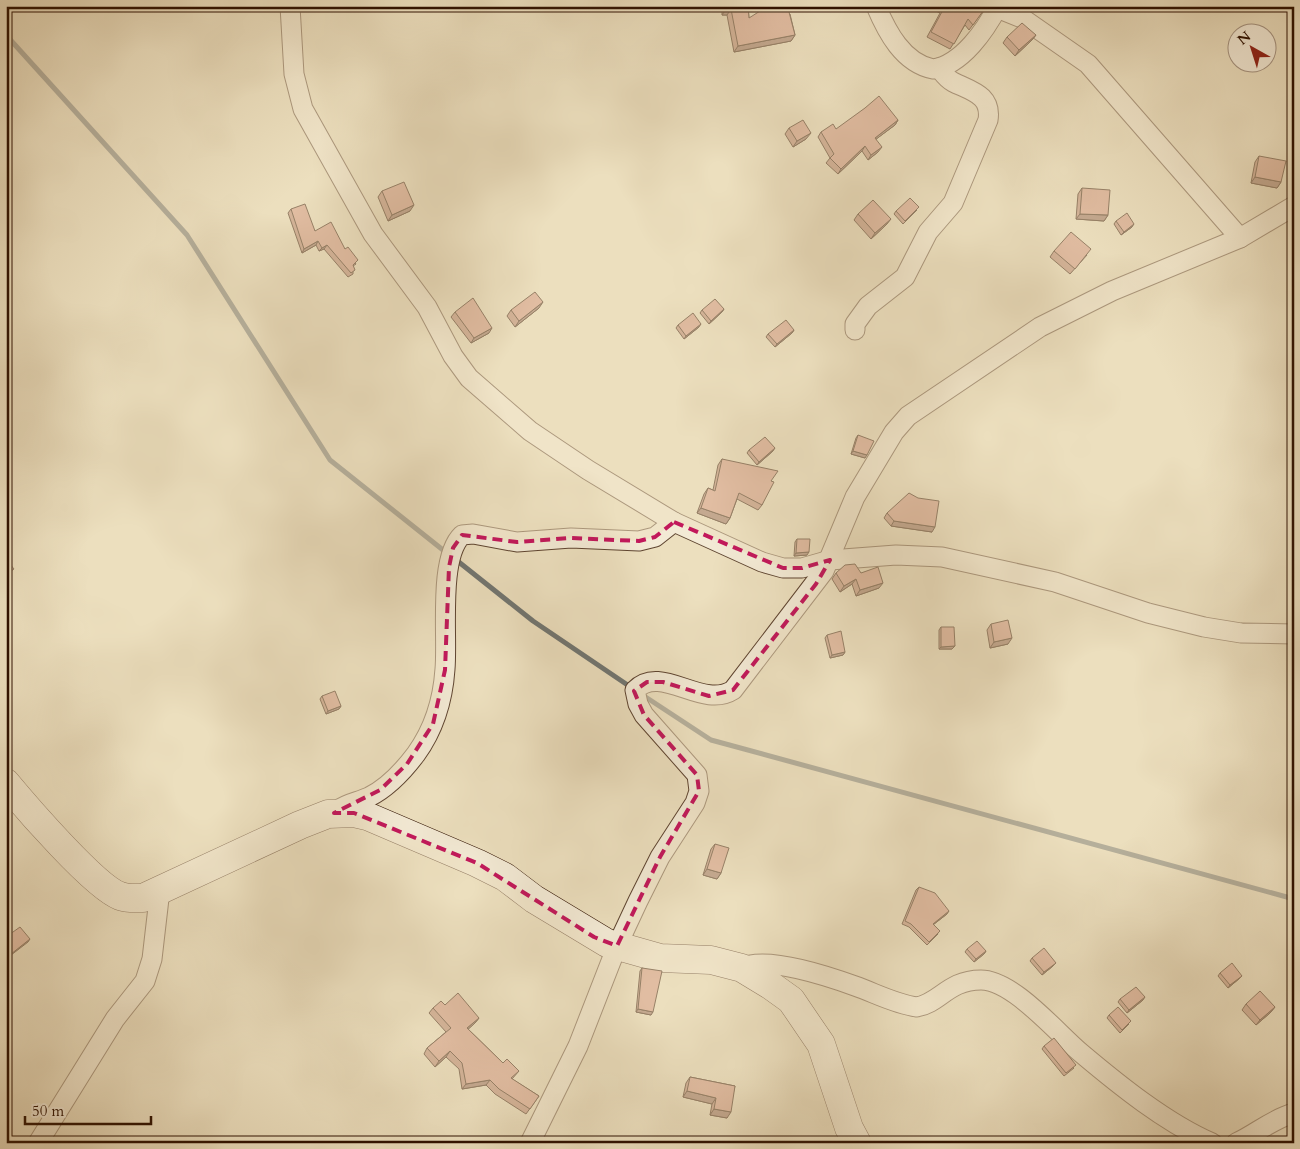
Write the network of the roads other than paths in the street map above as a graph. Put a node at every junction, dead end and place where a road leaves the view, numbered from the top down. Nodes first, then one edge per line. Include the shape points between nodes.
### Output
1 (290, 6) edge
2 (876, 6) edge
3 (997, 7) edge
4 (939, 68) junction
5 (1294, 206) edge
6 (1240, 238) junction
7 (854, 330) dead end
8 (674, 522) junction
9 (830, 560) junction
10 (1294, 634) edge
11 (6, 783) edge
12 (334, 812) junction
13 (160, 890) junction
14 (617, 946) junction
15 (742, 968) junction
16 (1294, 1113) edge
17 (38, 1143) edge
18 (530, 1143) edge
19 (857, 1143) edge
20 (1212, 1143) edge
21 (1236, 1143) edge

1 - 8 street via 294,74 303,109 360,213 427,307 453,356 469,378 530,431
2 - 4 street via 899,48 925,67
3 - 4 street via 970,45
3 - 6 street via 1022,18 1088,64
4 - 7 street via 949,79 983,98 988,105 988,120 953,203 928,232 905,276 868,306
5 - 6 street
6 - 9 street via 1105,295 1040,327 908,416 894,432 855,497
8 - 9 street via 783,568 802,568
8 - 12 street via 655,536 639,542 571,538 517,542 473,534 462,536 453,548 449,567 445,670 433,724 417,753 386,785
9 - 10 street via 942,557 1056,582 1148,613 1204,627 1241,633
9 - 14 street via 816,584 742,680 728,693 709,696 663,682 647,682 635,690 644,715 697,775 699,791 695,804 660,857
11 - 13 street via 107,888 130,899 143,898
12 - 13 street
12 - 14 street via 367,816 477,863 505,877 594,937
13 - 17 street via 152,959 145,981 115,1020
14 - 15 street via 660,958 712,960
14 - 18 street via 578,1046
15 - 19 street via 791,1000 809,1023 822,1044 849,1128
15 - 20 street via 752,964 772,965 853,985 916,1007 959,983 982,980 1001,986 1152,1107
16 - 21 street via 1280,1117

